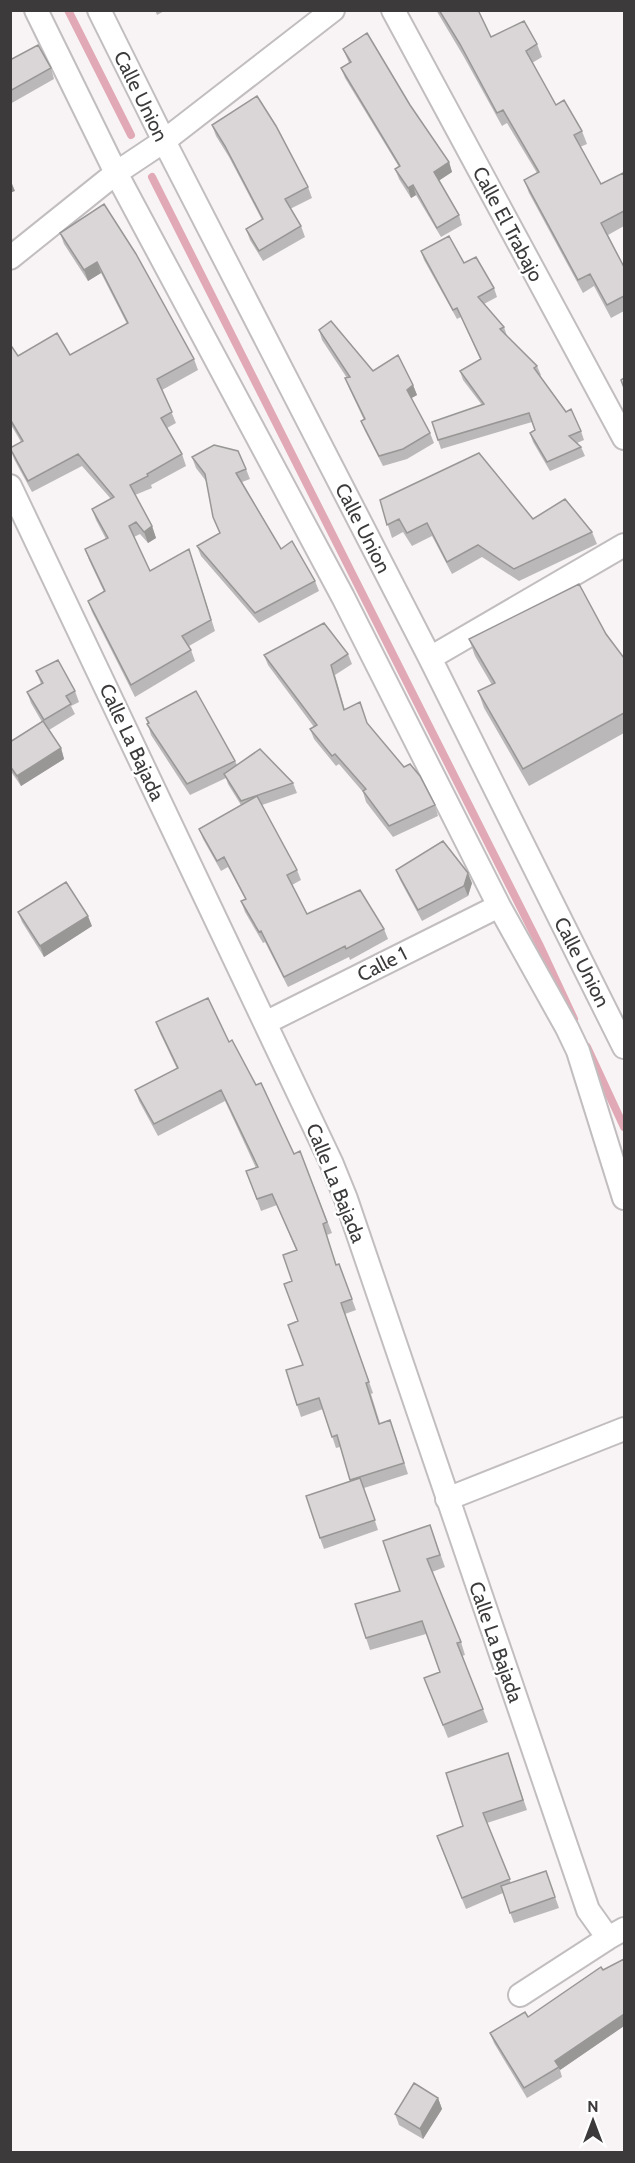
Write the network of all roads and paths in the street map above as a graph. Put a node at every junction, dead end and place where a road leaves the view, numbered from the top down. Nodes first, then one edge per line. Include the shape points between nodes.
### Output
1 (36, 10) edge
2 (99, 10) edge
3 (333, 10) edge
4 (393, 10) edge
5 (164, 141) junction
6 (116, 173) junction
7 (10, 258) edge
8 (624, 438) edge
9 (10, 486) edge
10 (624, 545) edge
11 (430, 658) junction
12 (499, 906) junction
13 (265, 1023) junction
14 (624, 1047) edge
15 (624, 1198) edge
16 (624, 1429) edge
17 (447, 1499) junction
18 (616, 1934) edge
19 (520, 1995) dead end

1 - 6 street
2 - 5 street, Calle Union
3 - 5 street
4 - 8 street, Calle El Trabajo
5 - 6 street
5 - 11 street, Calle Union
6 - 7 street
6 - 12 street via 343,597
9 - 13 street, Calle La Bajada
10 - 11 street
11 - 14 street, Calle Union
12 - 13 street, Calle 1
12 - 15 street via 578,1051
13 - 17 street, Calle La Bajada via 346,1199
16 - 17 street
17 - 18 street, Calle La Bajada via 588,1910
18 - 19 street

